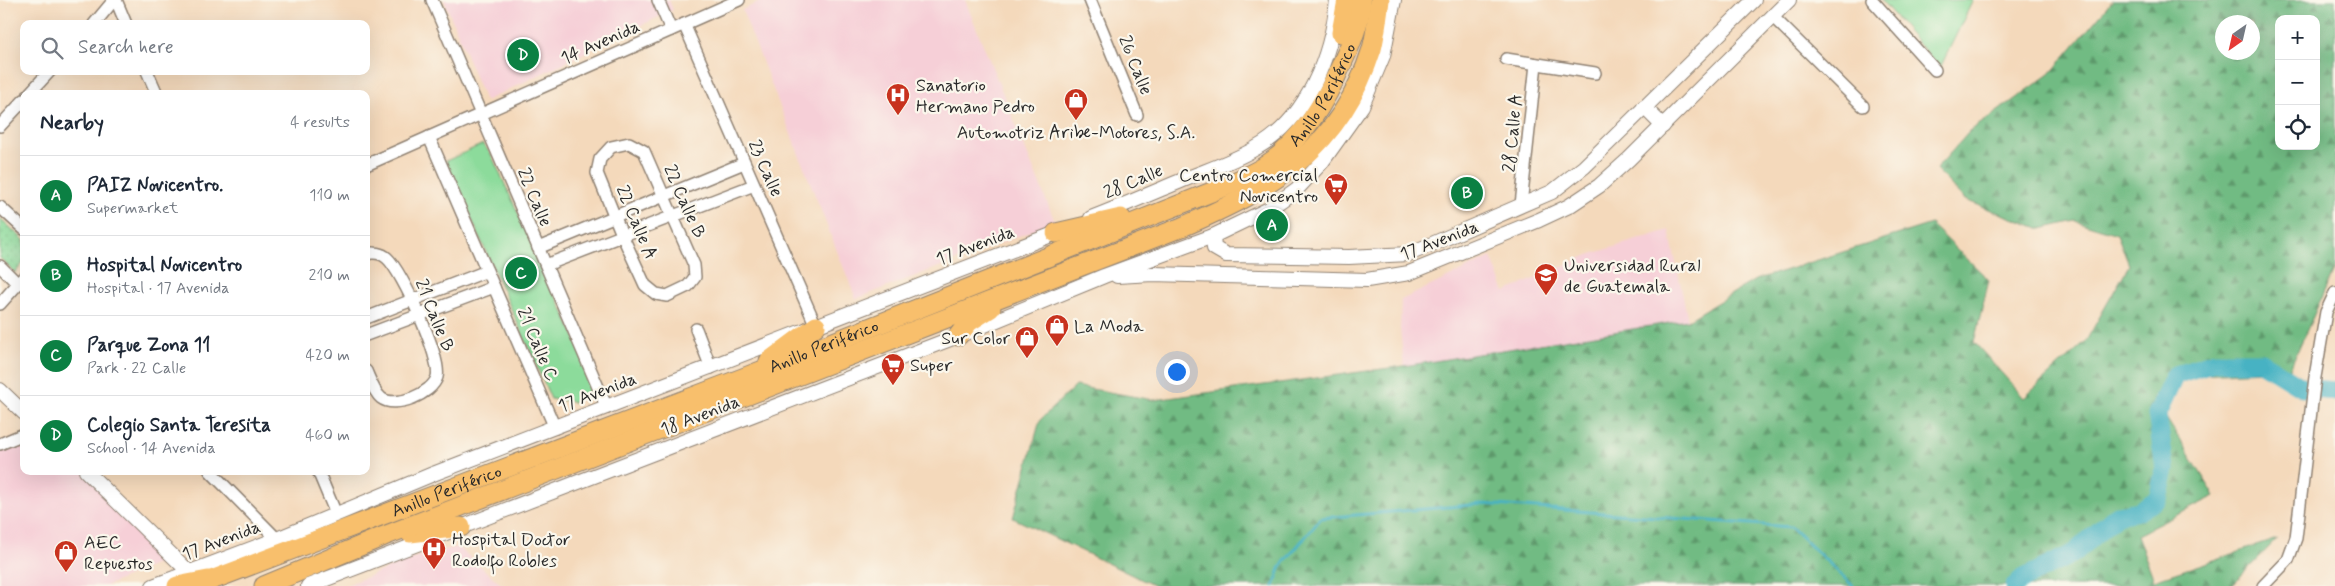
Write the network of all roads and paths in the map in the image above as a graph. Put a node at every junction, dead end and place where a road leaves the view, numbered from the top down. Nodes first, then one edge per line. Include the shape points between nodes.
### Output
1 (115, 0) edge
2 (432, 0) edge
3 (658, 0) edge
4 (739, 0) edge
5 (1090, 0) edge
6 (1337, 0) edge
7 (1347, 0) edge
8 (1361, 0) edge
9 (1380, 0) edge
10 (1394, 0) edge
11 (1754, 0) edge
12 (1789, 0) edge
13 (1872, 0) edge
14 (1772, 16) junction
15 (98, 20) edge
16 (124, 20) edge
17 (684, 24) junction
18 (670, 30) junction
19 (1506, 59) dead end
20 (1536, 64) junction
21 (1935, 70) dead end
22 (1595, 73) dead end
23 (46, 75) edge
24 (149, 75) edge
25 (33, 90) edge
26 (155, 90) edge
27 (20, 104) edge
28 (1863, 106) dead end
29 (1644, 107) junction
30 (481, 114) junction
31 (1137, 115) dead end
32 (1311, 122) junction
33 (0, 126) edge
34 (1662, 126) junction
35 (429, 137) junction
36 (370, 163) edge
37 (744, 163) junction
38 (597, 173) joint
39 (754, 184) junction
40 (664, 197) junction
41 (1183, 204) junction
42 (1521, 205) junction
43 (0, 207) edge
44 (615, 216) junction
45 (673, 217) junction
46 (20, 225) edge
47 (1056, 233) junction
48 (1213, 236) junction
49 (622, 237) junction
50 (538, 248) junction
51 (370, 253) edge
52 (1242, 256) junction
53 (546, 265) junction
54 (0, 266) edge
55 (487, 271) junction
56 (1104, 276) junction
57 (1244, 278) junction
58 (20, 279) edge
59 (20, 281) edge
60 (645, 285) joint
61 (494, 287) junction
62 (1022, 288) junction
63 (2335, 293) edge
64 (413, 300) junction
65 (0, 304) edge
66 (419, 315) junction
67 (370, 316) edge
68 (816, 326) junction
69 (696, 329) dead end
70 (370, 333) edge
71 (958, 336) junction
72 (711, 368) junction
73 (748, 376) junction
74 (370, 379) edge
75 (0, 390) edge
76 (607, 408) junction
77 (20, 409) edge
78 (555, 428) junction
79 (20, 436) edge
80 (0, 444) edge
81 (90, 475) edge
82 (214, 475) edge
83 (320, 475) edge
84 (336, 514) junction
85 (461, 527) junction
86 (384, 536) junction
87 (277, 539) junction
88 (187, 582) edge
89 (152, 586) edge
90 (264, 586) edge
91 (308, 586) edge
92 (2262, 586) edge

1 - 15 street
1 - 16 street
2 - 30 street, 22 Calle
3 - 18 street
4 - 17 street, 14 Avenida
5 - 31 street, 26 Calle
6 - 47 street, 28 Calle via 1322,66 1296,111 1272,137 1232,160
7 - 32 highway via 1339,44
8 - 32 highway, Anillo Periférico via 1351,43
9 - 62 highway, Anillo Periférico via 1372,48 1352,94 1330,131 1302,160 1266,187 1233,205
10 - 48 street, Anillo Periférico via 1387,40 1376,72 1362,106 1334,148 1298,189 1270,209
11 - 29 street, 17 Avenida
12 - 14 street, 17 Avenida
13 - 21 street
14 - 28 street
14 - 34 street, 17 Avenida
17 - 18 street, 14 Avenida
17 - 37 street, 23 Calle
18 - 30 street, 14 Avenida
19 - 20 street
20 - 22 street
20 - 42 street, 28 Calle A
23 - 25 street
24 - 26 street
27 - 33 street
29 - 34 street
29 - 42 street, 17 Avenida via 1584,167 1552,192
30 - 35 street, 14 Avenida
30 - 50 street, 22 Calle
32 - 41 highway, Anillo Periférico via 1287,148 1262,168
34 - 57 street, 17 Avenida via 1599,186 1569,206 1409,273 1367,280
35 - 36 street, 14 Avenida
35 - 55 street, 21 Calle C
37 - 39 street, 23 Calle
37 - 40 street
38 - 40 street, 22 Calle B via 600,159 611,147 629,143 644,151
38 - 44 street, 22 Calle A
39 - 45 street
39 - 68 street, 23 Calle
40 - 44 street
40 - 45 street, 22 Calle B
41 - 47 highway
41 - 73 highway, Anillo Periférico
42 - 52 street, 17 Avenida via 1409,254
43 - 46 street
44 - 49 street, 22 Calle A
44 - 50 street
45 - 49 street
45 - 60 street, 22 Calle B via 694,265 694,277 688,286 667,296 656,294
47 - 68 street, 17 Avenida
48 - 52 street, 17 Avenida via 1216,251
48 - 56 street, Anillo Periférico
49 - 53 street
49 - 60 street, 22 Calle A
50 - 53 street, 22 Calle
51 - 64 street, 21 Calle B via 386,257 396,267
52 - 57 street
53 - 76 street, 22 Calle
54 - 58 street
55 - 61 street, 21 Calle C
55 - 64 street
56 - 57 street, 17 Avenida via 1153,274
56 - 71 street, 18 Avenida
59 - 65 street
61 - 66 street
61 - 78 street, 21 Calle C
62 - 71 highway via 977,315
62 - 86 highway, Anillo Periférico
63 - 92 street via 2326,312 2315,376 2296,538 2288,560
64 - 66 street, 21 Calle B
64 - 67 street
66 - 70 street
66 - 74 street, 21 Calle B via 436,359 437,377 429,388 396,402 387,401 380,397
68 - 72 street, 17 Avenida
68 - 73 highway
69 - 72 street
71 - 85 street, 18 Avenida
72 - 76 street, 17 Avenida
73 - 88 highway, Anillo Periférico via 214,579
75 - 77 street
76 - 78 street, 17 Avenida
78 - 84 street, 17 Avenida
79 - 80 street
81 - 88 street
82 - 87 street
83 - 84 street
84 - 87 street, 17 Avenida
85 - 86 highway
85 - 91 street, 18 Avenida
86 - 90 highway, Anillo Periférico
87 - 88 street, 17 Avenida
88 - 89 street, 17 Avenida

